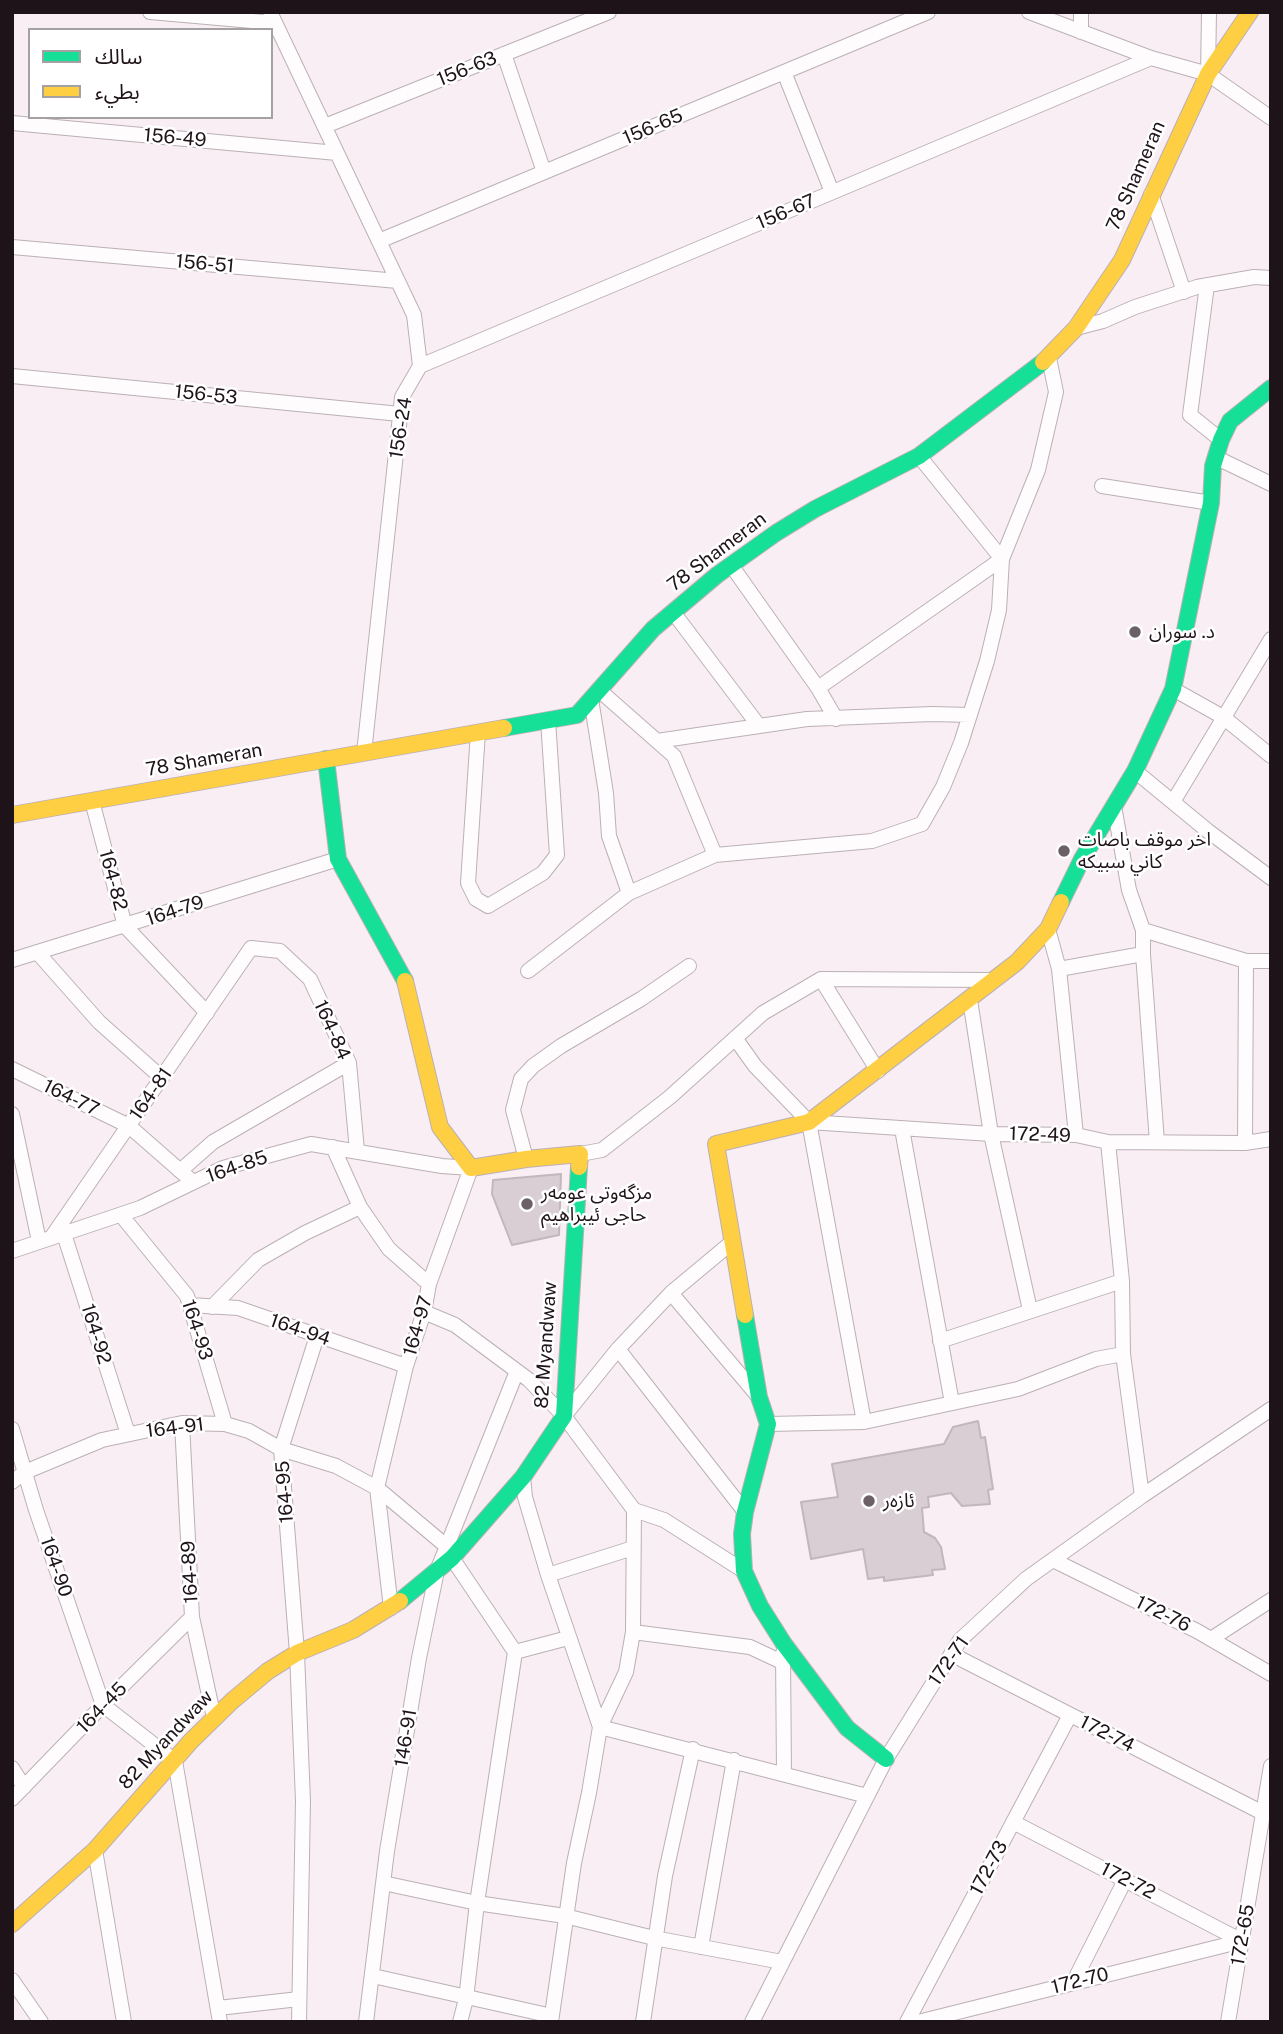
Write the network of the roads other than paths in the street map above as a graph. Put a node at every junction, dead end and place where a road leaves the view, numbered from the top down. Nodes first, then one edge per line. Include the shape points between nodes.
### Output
1 (150, 12) edge
2 (609, 12) edge
3 (928, 12) edge
4 (1030, 12) edge
5 (1081, 12) edge
6 (1209, 12) edge
7 (1251, 12) edge
8 (273, 18) edge
9 (1081, 32) junction
10 (504, 54) junction
11 (1151, 58) junction
12 (784, 72) junction
13 (1208, 74) junction
14 (1271, 118) edge
15 (12, 123) edge
16 (325, 126) junction
17 (337, 153) junction
18 (544, 172) junction
19 (832, 192) junction
20 (1151, 193) junction
21 (379, 241) junction
22 (12, 247) edge
23 (1271, 278) edge
24 (398, 281) junction
25 (1206, 285) junction
26 (1184, 292) junction
27 (1076, 328) junction
28 (1049, 358) junction
29 (420, 366) junction
30 (12, 376) edge
31 (1271, 388) edge
32 (400, 414) junction
33 (1221, 440) junction
34 (919, 456) junction
35 (1215, 457) junction
36 (1271, 484) edge
37 (1102, 486) dead end
38 (1211, 503) junction
39 (1002, 559) junction
40 (731, 565) junction
41 (673, 612) junction
42 (1271, 639) edge
43 (818, 688) junction
44 (1173, 689) junction
45 (595, 695) junction
46 (970, 715) junction
47 (1223, 717) junction
48 (836, 719) junction
49 (548, 720) junction
50 (759, 726) junction
51 (478, 732) junction
52 (657, 741) junction
53 (364, 753) junction
54 (1271, 757) edge
55 (326, 759) junction
56 (1135, 771) junction
57 (92, 801) junction
58 (1173, 802) junction
59 (1114, 806) junction
60 (12, 815) edge
61 (715, 855) junction
62 (338, 859) junction
63 (1271, 878) edge
64 (629, 894) junction
65 (125, 926) junction
66 (1048, 929) junction
67 (1143, 930) junction
68 (251, 948) joint
69 (37, 952) junction
70 (1143, 954) junction
71 (12, 960) edge
72 (1246, 961) junction
73 (1271, 961) edge
74 (689, 966) dead end
75 (1059, 969) junction
76 (528, 971) dead end
77 (821, 979) junction
78 (994, 980) junction
79 (970, 1000) junction
80 (207, 1013) junction
81 (735, 1038) junction
82 (349, 1063) junction
83 (12, 1069) edge
84 (877, 1071) junction
85 (162, 1078) junction
86 (12, 1114) edge
87 (809, 1122) junction
88 (129, 1126) junction
89 (902, 1129) junction
90 (991, 1134) junction
91 (1076, 1135) junction
92 (1271, 1139) edge
93 (1108, 1142) junction
94 (1157, 1142) junction
95 (1245, 1143) junction
96 (333, 1147) junction
97 (357, 1151) junction
98 (580, 1154) junction
99 (526, 1159) junction
100 (471, 1168) junction
101 (180, 1171) junction
102 (193, 1182) junction
103 (360, 1207) junction
104 (121, 1214) junction
105 (51, 1238) junction
106 (731, 1243) junction
107 (12, 1251) edge
108 (1122, 1281) junction
109 (429, 1284) junction
110 (671, 1293) junction
111 (190, 1305) junction
112 (212, 1307) junction
113 (1030, 1310) junction
114 (424, 1312) junction
115 (317, 1336) junction
116 (940, 1341) junction
117 (618, 1349) junction
118 (1123, 1353) junction
119 (406, 1366) junction
120 (517, 1371) junction
121 (759, 1397) junction
122 (952, 1403) junction
123 (1271, 1409) edge
124 (564, 1416) junction
125 (864, 1422) junction
126 (182, 1423) junction
127 (226, 1424) junction
128 (768, 1424) junction
129 (12, 1429) edge
130 (128, 1434) junction
131 (281, 1449) junction
132 (25, 1472) junction
133 (523, 1477) junction
134 (12, 1482) edge
135 (377, 1488) junction
136 (1142, 1496) junction
137 (634, 1510) junction
138 (745, 1512) junction
139 (633, 1548) junction
140 (449, 1551) junction
141 (1053, 1560) junction
142 (437, 1571) junction
143 (744, 1572) junction
144 (548, 1575) junction
145 (1271, 1601) edge
146 (391, 1608) junction
147 (192, 1617) junction
148 (633, 1632) junction
149 (568, 1638) junction
150 (1211, 1639) junction
151 (784, 1644) junction
152 (515, 1652) junction
153 (297, 1653) junction
154 (951, 1654) junction
155 (782, 1662) junction
156 (1271, 1674) edge
157 (103, 1704) junction
158 (1070, 1715) junction
159 (214, 1718) junction
160 (600, 1727) junction
161 (693, 1749) junction
162 (886, 1759) junction
163 (734, 1760) junction
164 (175, 1761) junction
165 (1271, 1766) edge
166 (12, 1768) edge
167 (784, 1774) junction
168 (24, 1787) junction
169 (867, 1796) junction
170 (12, 1799) edge
171 (1264, 1813) junction
172 (1013, 1822) junction
173 (95, 1850) junction
174 (1125, 1880) junction
175 (383, 1882) junction
176 (477, 1903) junction
177 (565, 1916) junction
178 (12, 1924) edge
179 (654, 1938) junction
180 (1242, 1941) junction
181 (701, 1947) junction
182 (782, 1962) junction
183 (373, 1976) junction
184 (12, 1980) edge
185 (1073, 1983) junction
186 (299, 1999) junction
187 (466, 1999) junction
188 (219, 2015) edge
189 (551, 2019) edge
190 (41, 2022) edge
191 (124, 2022) edge
192 (299, 2022) edge
193 (366, 2022) edge
194 (460, 2022) edge
195 (643, 2022) edge
196 (752, 2022) edge
197 (907, 2022) edge
198 (918, 2022) edge
199 (1228, 2022) edge

1 - 8 street
2 - 10 street, 156-63
3 - 12 street, 156-65
4 - 9 street
5 - 9 street
6 - 13 street
7 - 13 street, 78 Shameran
8 - 16 street
9 - 11 street
10 - 16 street, 156-63
10 - 18 street
11 - 13 street
11 - 19 street, 156-67
12 - 18 street, 156-65
12 - 19 street
13 - 14 street
13 - 20 street, 78 Shameran
15 - 17 street, 156-49
16 - 17 street
17 - 21 street
18 - 21 street, 156-65
19 - 29 street, 156-67
20 - 26 street
20 - 27 street, 78 Shameran via 1122,260
21 - 24 street
22 - 24 street, 156-51
23 - 25 street
24 - 29 street via 414,315
25 - 26 street
25 - 33 street via 1191,415
26 - 27 street
27 - 28 street, 78 Shameran
28 - 34 street, 78 Shameran
28 - 39 street via 1056,392 1038,470
29 - 32 street, 156-24 via 402,397
30 - 32 street, 156-53
31 - 33 street via 1230,421
32 - 53 street, 156-24
33 - 35 street
34 - 39 street
34 - 40 street, 78 Shameran via 816,509
35 - 36 street
35 - 38 street
37 - 38 street
38 - 44 street
39 - 43 street
39 - 46 street via 999,610
40 - 41 street, 78 Shameran
40 - 43 street
41 - 45 street, 78 Shameran
41 - 50 street
42 - 47 street
43 - 48 street
44 - 47 street
44 - 56 street
45 - 49 street, 78 Shameran via 578,715
45 - 52 street
45 - 64 street via 609,836
46 - 48 street
46 - 61 street via 943,788 922,824 872,841
47 - 54 street
47 - 58 street
48 - 50 street
49 - 51 street, 78 Shameran
49 - 51 street via 557,855 543,873 488,906 476,899 468,883
50 - 52 street
51 - 53 street, 78 Shameran
52 - 61 street via 674,756
53 - 55 street, 78 Shameran
55 - 57 street, 78 Shameran
55 - 62 street
56 - 58 street
56 - 59 street
57 - 60 street, 78 Shameran
57 - 65 street, 164-82
58 - 63 street
59 - 66 street
59 - 67 street via 1129,890
61 - 64 street
62 - 65 street, 164-79
62 - 100 street via 408,986 440,1127
64 - 76 street
65 - 69 street, 164-79
65 - 80 street, 164-82
66 - 75 street
66 - 78 street
67 - 70 street
67 - 72 street
68 - 80 street, 164-81
68 - 82 street, 164-84 via 280,951 310,979
69 - 71 street, 164-79
69 - 85 street via 99,1022
70 - 75 street
70 - 94 street
72 - 73 street
72 - 95 street
74 - 99 street via 561,1046 521,1079 513,1110
75 - 91 street
77 - 78 street
77 - 81 street via 763,1013
77 - 84 street
78 - 79 street
79 - 84 street
79 - 90 street
80 - 85 street, 164-81
81 - 87 street via 755,1066
81 - 98 street via 602,1150
82 - 97 street, 164-84
82 - 101 street via 213,1142
83 - 88 street, 164-77
84 - 87 street
85 - 88 street, 164-81
86 - 105 street, 164-92
87 - 89 street, 172-49
87 - 106 street via 716,1144
87 - 125 street
88 - 101 street, 164-77
88 - 105 street, 164-81
89 - 90 street, 172-49
89 - 116 street
90 - 91 street, 172-49
90 - 113 street
91 - 93 street, 172-49
92 - 95 street, 172-49
93 - 94 street, 172-49
93 - 108 street
94 - 95 street, 172-49
96 - 97 street, 164-85
96 - 102 street, 164-85 via 312,1144 223,1168
96 - 103 street
97 - 100 street, 164-85
98 - 99 street
98 - 124 street, 82 Myandwaw
99 - 100 street
100 - 109 street, 164-97
101 - 102 street, 164-77
102 - 104 street, 164-85
103 - 109 street via 389,1250
103 - 112 street, 164-93 via 258,1260
104 - 105 street, 164-85
104 - 111 street, 164-93
105 - 107 street, 164-85
105 - 130 street, 164-92
106 - 110 street
106 - 121 street
108 - 113 street
108 - 118 street
109 - 114 street, 164-97
110 - 117 street
110 - 121 street
111 - 112 street, 164-94
111 - 127 street, 164-93
112 - 115 street, 164-94 via 238,1308
113 - 116 street
114 - 119 street, 164-97
114 - 120 street via 455,1325
115 - 119 street, 164-94
115 - 131 street, 164-95
116 - 122 street
117 - 124 street
117 - 138 street
118 - 122 street via 1018,1389
118 - 136 street
119 - 135 street, 164-97
120 - 124 street
120 - 140 street
121 - 128 street
122 - 125 street
123 - 136 street, 172-71
124 - 133 street, 82 Myandwaw
124 - 137 street
125 - 128 street
126 - 127 street, 164-91
126 - 130 street, 164-91
126 - 147 street, 164-89
127 - 131 street, 164-91
128 - 138 street
129 - 132 street, 164-90
130 - 132 street, 164-91
131 - 135 street, 164-91 via 335,1466
131 - 153 street, 164-95
132 - 134 street, 164-91
132 - 157 street, 164-90
133 - 140 street, 82 Myandwaw
133 - 144 street
135 - 140 street
135 - 146 street
136 - 141 street, 172-71
137 - 139 street
137 - 143 street via 664,1520
138 - 143 street
139 - 144 street
139 - 148 street
140 - 142 street, 82 Myandwaw
140 - 152 street
141 - 150 street, 172-76
141 - 154 street, 172-71 via 1026,1579 960,1640
142 - 146 street, 82 Myandwaw
142 - 175 street, 146-91
143 - 151 street
144 - 149 street
145 - 150 street
146 - 153 street, 82 Myandwaw
147 - 157 street, 164-45
147 - 159 street, 164-89
148 - 155 street via 750,1647
148 - 160 street via 626,1672
149 - 152 street
149 - 160 street
150 - 156 street, 172-76
151 - 155 street
151 - 162 street via 847,1728
152 - 176 street
153 - 159 street, 82 Myandwaw via 268,1671
153 - 186 street, 164-95 via 303,1801
154 - 158 street, 172-74
154 - 162 street, 172-71
155 - 167 street
157 - 164 street
157 - 168 street, 164-45
158 - 171 street, 172-74
158 - 172 street, 172-73
159 - 164 street, 82 Myandwaw
160 - 161 street
160 - 177 street
161 - 163 street
161 - 179 street
162 - 169 street, 172-71
163 - 167 street
163 - 181 street
164 - 173 street, 82 Myandwaw
164 - 188 street
165 - 171 street, 172-65
166 - 168 street
167 - 169 street
168 - 170 street, 164-45
169 - 182 street, 172-71
171 - 180 street, 172-65
172 - 174 street, 172-72
172 - 197 street, 172-73
173 - 178 street, 82 Myandwaw
173 - 191 street
174 - 180 street, 172-72
174 - 185 street
175 - 176 street
175 - 183 street, 146-91
176 - 177 street
176 - 187 street
177 - 179 street
177 - 189 street
179 - 181 street
179 - 195 street
180 - 185 street, 172-70
180 - 199 street, 172-65
181 - 182 street
182 - 196 street, 172-71
183 - 187 street
183 - 193 street, 146-91
184 - 190 street
185 - 198 street, 172-70
186 - 188 street
186 - 192 street, 164-95
187 - 189 street
187 - 194 street

